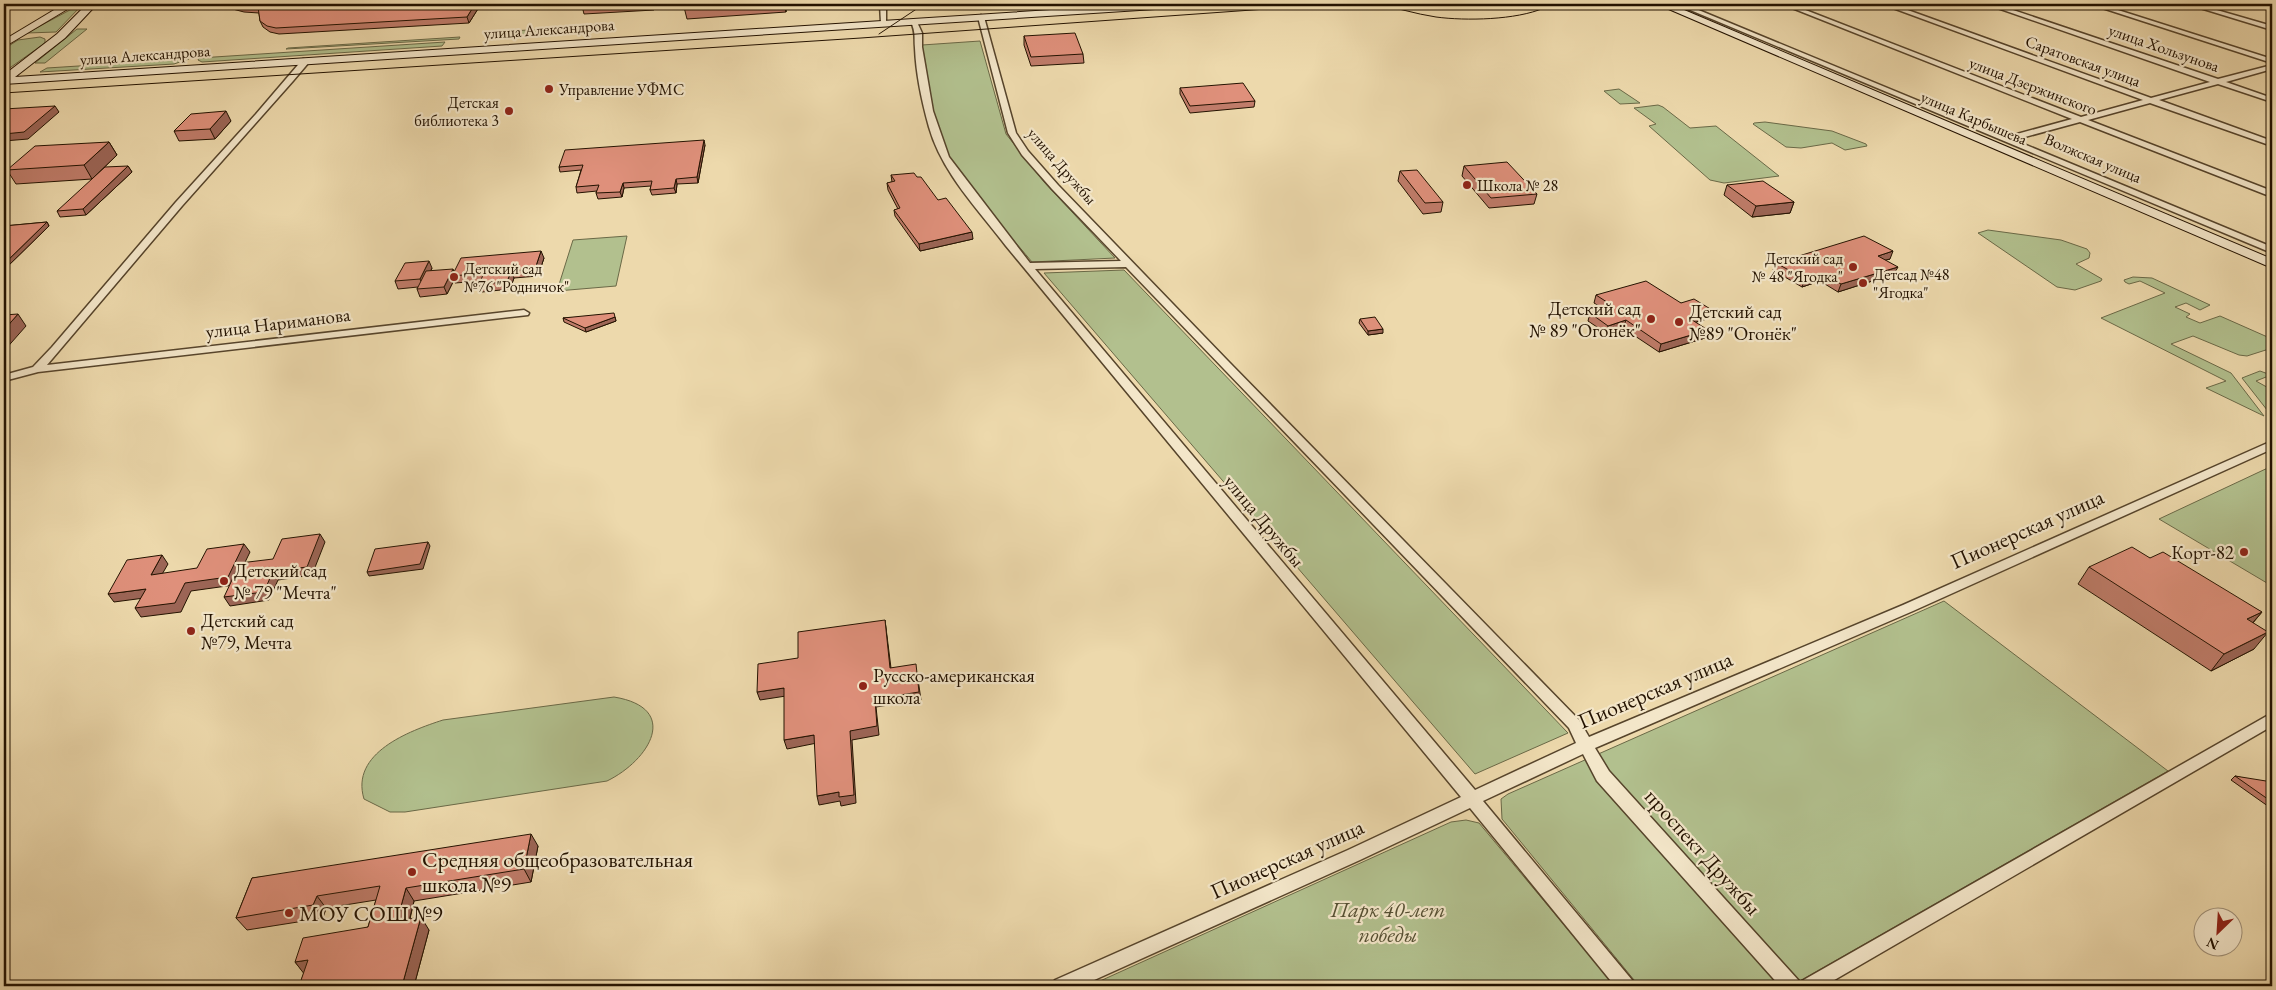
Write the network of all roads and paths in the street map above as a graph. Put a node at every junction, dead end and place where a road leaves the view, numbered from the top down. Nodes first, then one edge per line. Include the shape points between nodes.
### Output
1 (71, 4) edge
2 (92, 4) edge
3 (883, 4) edge
4 (1186, 4) edge
5 (1662, 4) edge
6 (1679, 4) edge
7 (1784, 4) edge
8 (1885, 4) edge
9 (1989, 4) edge
10 (2093, 4) edge
11 (2190, 4) edge
12 (981, 17) junction
13 (914, 22) junction
14 (884, 23) junction
15 (2272, 28) edge
16 (60, 36) junction
17 (8, 41) edge
18 (2272, 61) edge
19 (306, 62) junction
20 (2272, 67) edge
21 (4, 81) edge
22 (2219, 82) junction
23 (2152, 100) junction
24 (2272, 100) edge
25 (2081, 119) junction
26 (2008, 139) junction
27 (2272, 144) edge
28 (2272, 194) edge
29 (2272, 250) edge
30 (1129, 264) junction
31 (2272, 264) edge
32 (1028, 266) junction
33 (524, 314) dead end
34 (37, 368) junction
35 (4, 378) edge
36 (2272, 445) edge
37 (2272, 719) edge
38 (1586, 745) junction
39 (1472, 799) junction
40 (1061, 986) edge
41 (1626, 986) edge
42 (1792, 986) edge
43 (1807, 986) edge

1 - 17 street
2 - 16 main road
3 - 14 street
4 - 12 main road, улица Александрова
5 - 31 street, улица Карбышева
6 - 26 street, Волжская улица
7 - 25 street, улица Дзержинского
8 - 23 street, Саратовская улица
9 - 22 street, улица Хользунова
10 - 18 street
11 - 15 street
12 - 13 main road, улица Александрова
12 - 30 street, улица Дружбы via 1012,133 1055,187
13 - 14 street, улица Александрова
13 - 32 street, улица Дружбы via 919,33 918,47 933,131 944,158
14 - 19 main road, улица Александрова
16 - 17 main road via 44,33
16 - 21 main road
19 - 21 main road, улица Александрова
19 - 34 street, улица Нариманова
20 - 22 street
22 - 23 street
22 - 24 street, улица Хользунова
23 - 25 street
23 - 27 street, Саратовская улица
25 - 26 street
25 - 28 street, улица Дзержинского
26 - 29 street, Волжская улица
30 - 32 street
30 - 38 street, улица Дружбы via 1545,693 1574,724
32 - 39 street, улица Дружбы
33 - 34 street, улица Нариманова
34 - 35 street, улица Нариманова
36 - 38 street, Пионерская улица via 1923,602
37 - 43 street
38 - 39 street, Пионерская улица
38 - 42 street, проспект Дружбы via 1603,776
39 - 40 street, Пионерская улица
39 - 41 street

